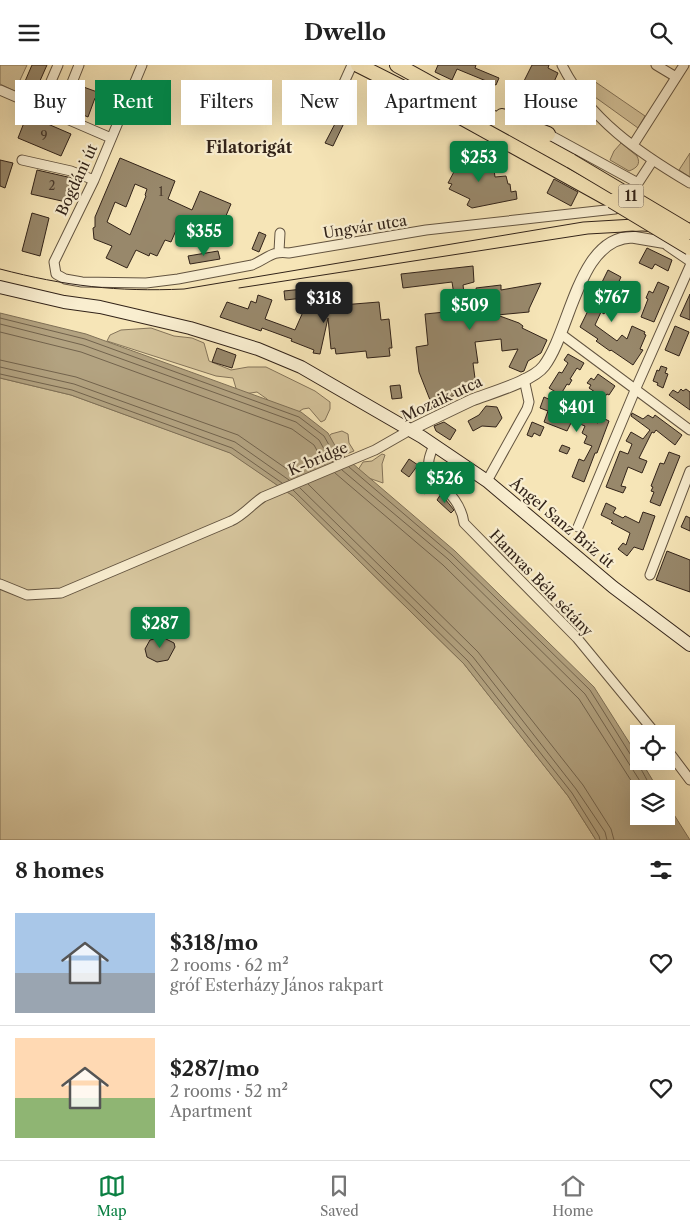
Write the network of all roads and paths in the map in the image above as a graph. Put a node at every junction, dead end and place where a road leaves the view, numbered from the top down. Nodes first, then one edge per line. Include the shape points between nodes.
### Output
1 (58, 65) edge
2 (80, 65) edge
3 (142, 65) edge
4 (352, 65) edge
5 (358, 65) edge
6 (397, 65) edge
7 (562, 65) edge
8 (656, 65) edge
9 (684, 65) edge
10 (676, 77) junction
11 (52, 80) edge
12 (74, 80) edge
13 (345, 80) edge
14 (424, 80) edge
15 (0, 90) edge
16 (15, 96) edge
17 (495, 120) edge
18 (82, 125) edge
19 (526, 125) edge
20 (548, 134) joint
21 (112, 138) junction
22 (633, 145) junction
23 (22, 160) dead end
24 (653, 160) junction
25 (94, 180) junction
26 (638, 183) junction
27 (690, 183) edge
28 (690, 232) edge
29 (280, 233) dead end
30 (667, 244) junction
31 (690, 247) edge
32 (279, 251) junction
33 (690, 259) edge
34 (690, 266) edge
35 (61, 277) joint
36 (0, 287) edge
37 (564, 336) junction
38 (524, 379) junction
39 (636, 388) junction
40 (410, 430) junction
41 (690, 430) edge
42 (434, 445) junction
43 (375, 450) joint
44 (690, 471) edge
45 (487, 481) junction
46 (578, 527) dead end
47 (650, 575) dead end
48 (0, 584) edge
49 (690, 645) edge
50 (649, 725) edge
51 (675, 760) edge
52 (690, 780) edge

1 - 11 street
2 - 12 street
3 - 21 street, Bogdáni út
4 - 13 street
5 - 31 main road, 11, bridge via 455,114
6 - 14 main road, 11
7 - 22 street via 591,109
8 - 10 street
9 - 10 street
10 - 22 street
15 - 16 street
17 - 28 main road, 11, bridge
18 - 21 street
19 - 20 main road
20 - 26 street
21 - 25 street, Bogdáni út
22 - 24 street
23 - 25 street via 71,171
24 - 26 street, Ungvár utca
24 - 27 street
25 - 35 street, Bogdáni út via 54,262 56,273
26 - 32 street, Ungvár utca via 627,200 615,209 426,231 289,253
29 - 32 street
30 - 31 street, Mozaik utca
30 - 33 street
30 - 37 street, Mozaik utca via 625,237 607,245 590,264
32 - 35 street, Ungvár utca via 252,265 162,282 82,282
34 - 39 street
36 - 40 main road, Ángel Sanz Briz út via 190,328 258,349 312,373
37 - 38 street, Mozaik utca via 540,371
37 - 39 street
38 - 40 street, Mozaik utca
38 - 45 street via 529,402 527,409
39 - 41 street
39 - 46 street
40 - 42 main road, Ángel Sanz Briz út
40 - 43 street, Mozaik utca
42 - 45 main road, Ángel Sanz Briz út
42 - 50 street, Hamvas Béla sétány via 428,469 456,500 464,523 577,638
43 - 48 street, K-bridge via 272,493 232,521 61,593 28,595
44 - 47 street
45 - 49 main road, Ángel Sanz Briz út via 613,587
51 - 52 street

